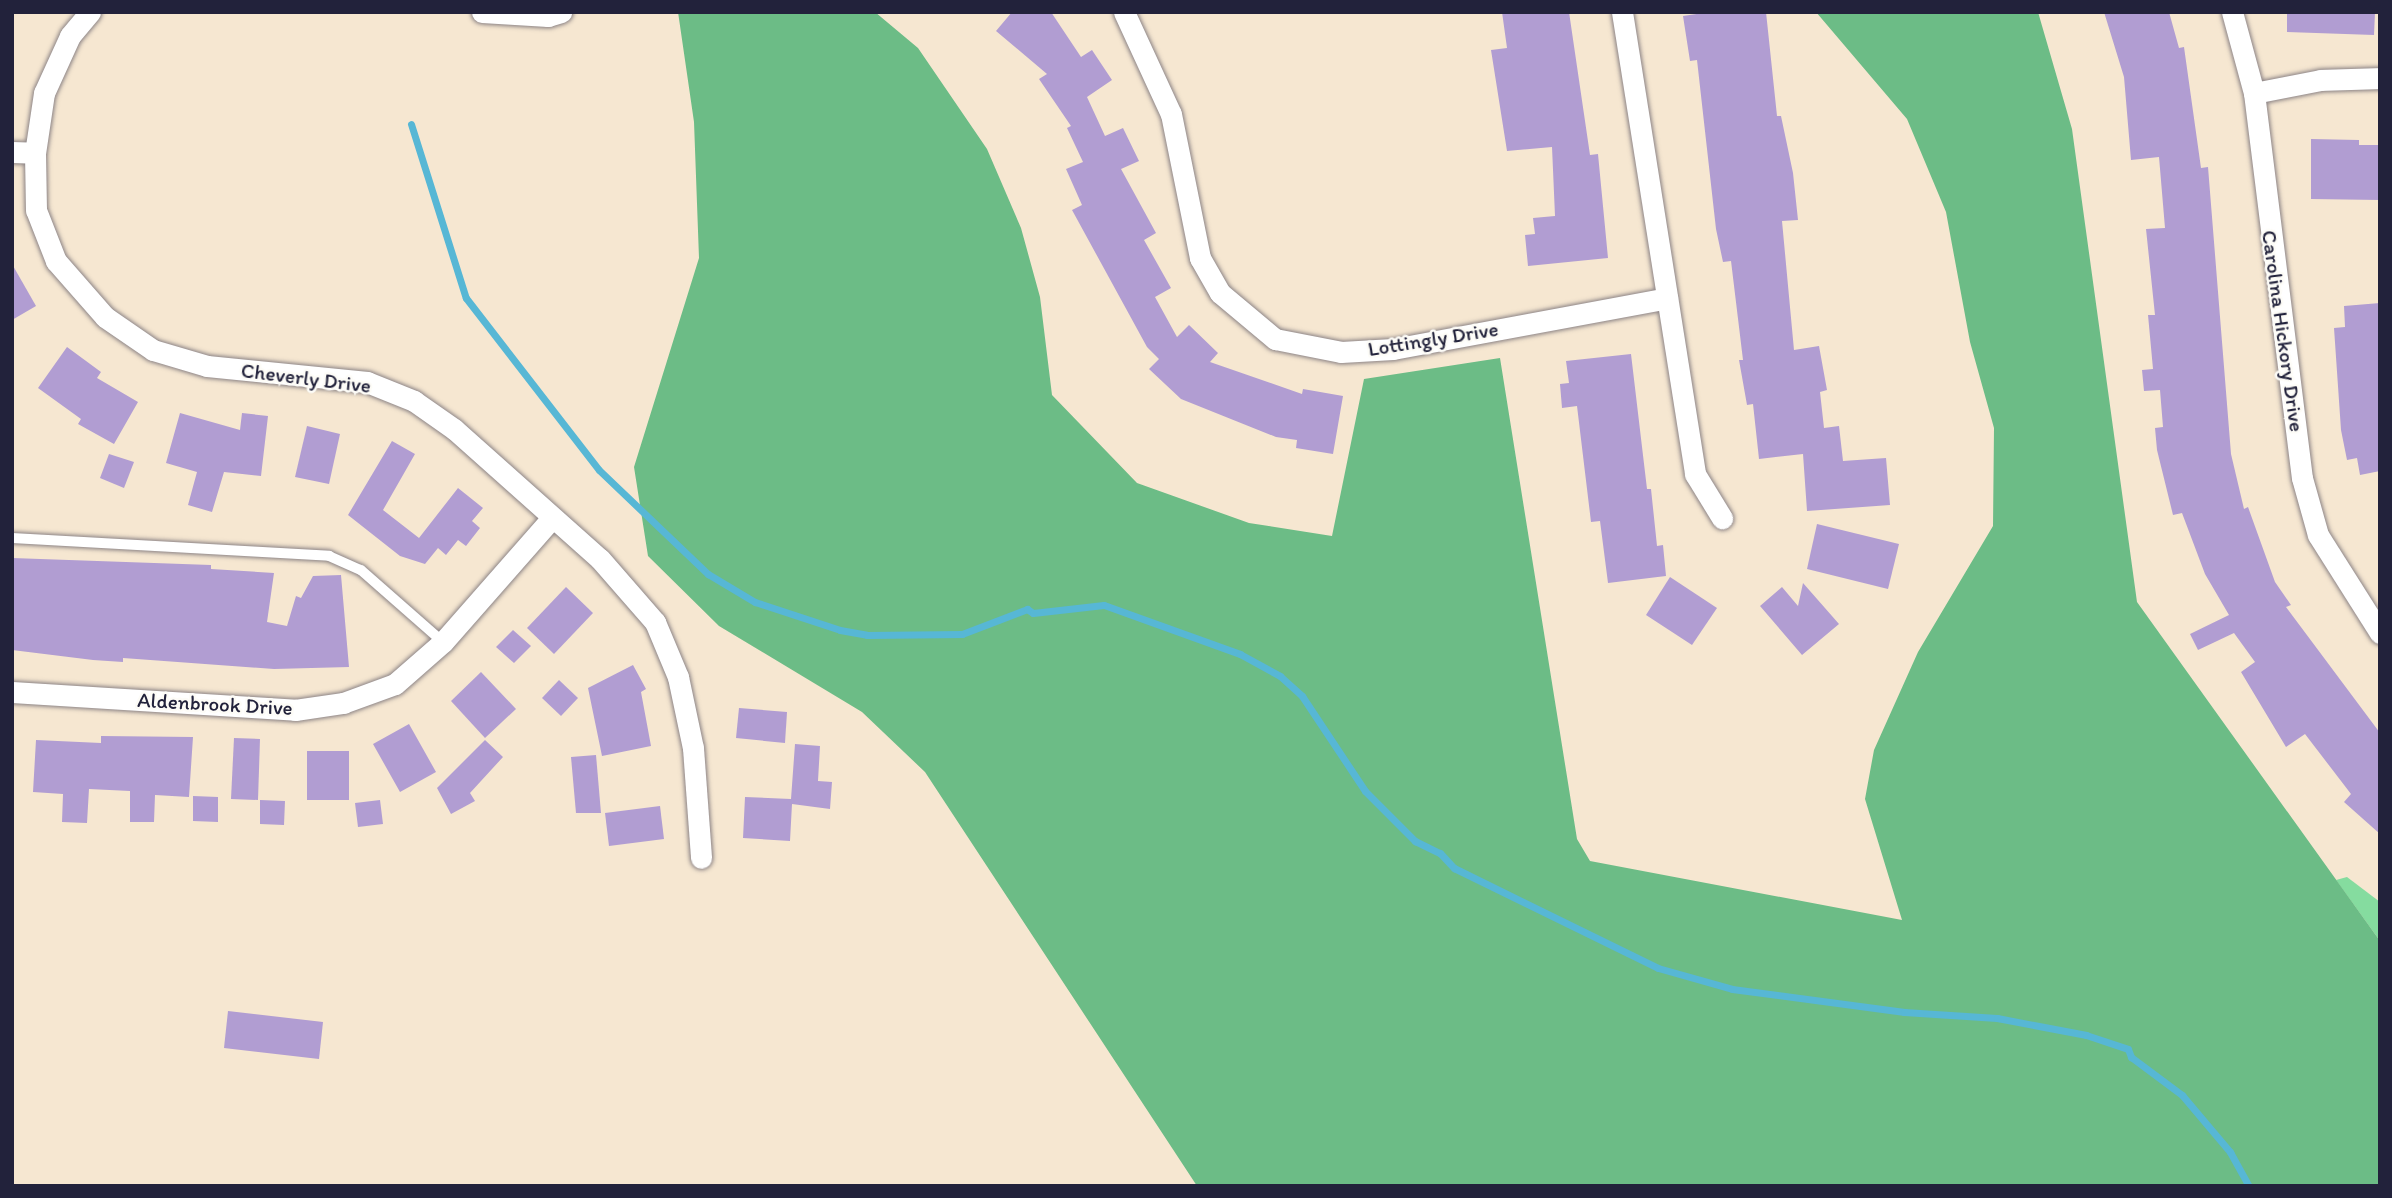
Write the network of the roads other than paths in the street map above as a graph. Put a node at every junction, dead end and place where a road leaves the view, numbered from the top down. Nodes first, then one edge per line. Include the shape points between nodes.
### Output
1 (90, 12) edge
2 (482, 12) edge
3 (561, 12) edge
4 (1124, 12) edge
5 (1622, 12) edge
6 (2232, 12) edge
7 (2380, 78) edge
8 (2254, 93) junction
9 (12, 152) edge
10 (35, 153) junction
11 (1667, 298) junction
12 (552, 518) junction
13 (1722, 518) dead end
14 (13, 537) edge
15 (2380, 633) edge
16 (443, 642) junction
17 (12, 692) edge
18 (701, 858) dead end

1 - 10 street, Cheverly Drive via 70,36 44,93
2 - 3 street via 548,16
4 - 11 street, Lottingly Drive via 1171,114 1200,258 1220,293 1275,340 1341,352 1393,349
5 - 11 street
6 - 8 street, Carolina Hickory Drive
7 - 8 street via 2321,80
8 - 15 street, Carolina Hickory Drive via 2302,478 2318,535
9 - 10 street
10 - 12 street, Cheverly Drive via 36,210 56,261 105,317 153,349 207,366 367,382 414,401 454,429
11 - 13 street via 1695,474
12 - 16 street, Aldenbrook Drive
12 - 18 street, Cheverly Drive via 600,559 654,622 678,677 693,748
14 - 16 lane via 329,556 361,570
16 - 17 street, Aldenbrook Drive via 395,684 343,703 295,710

